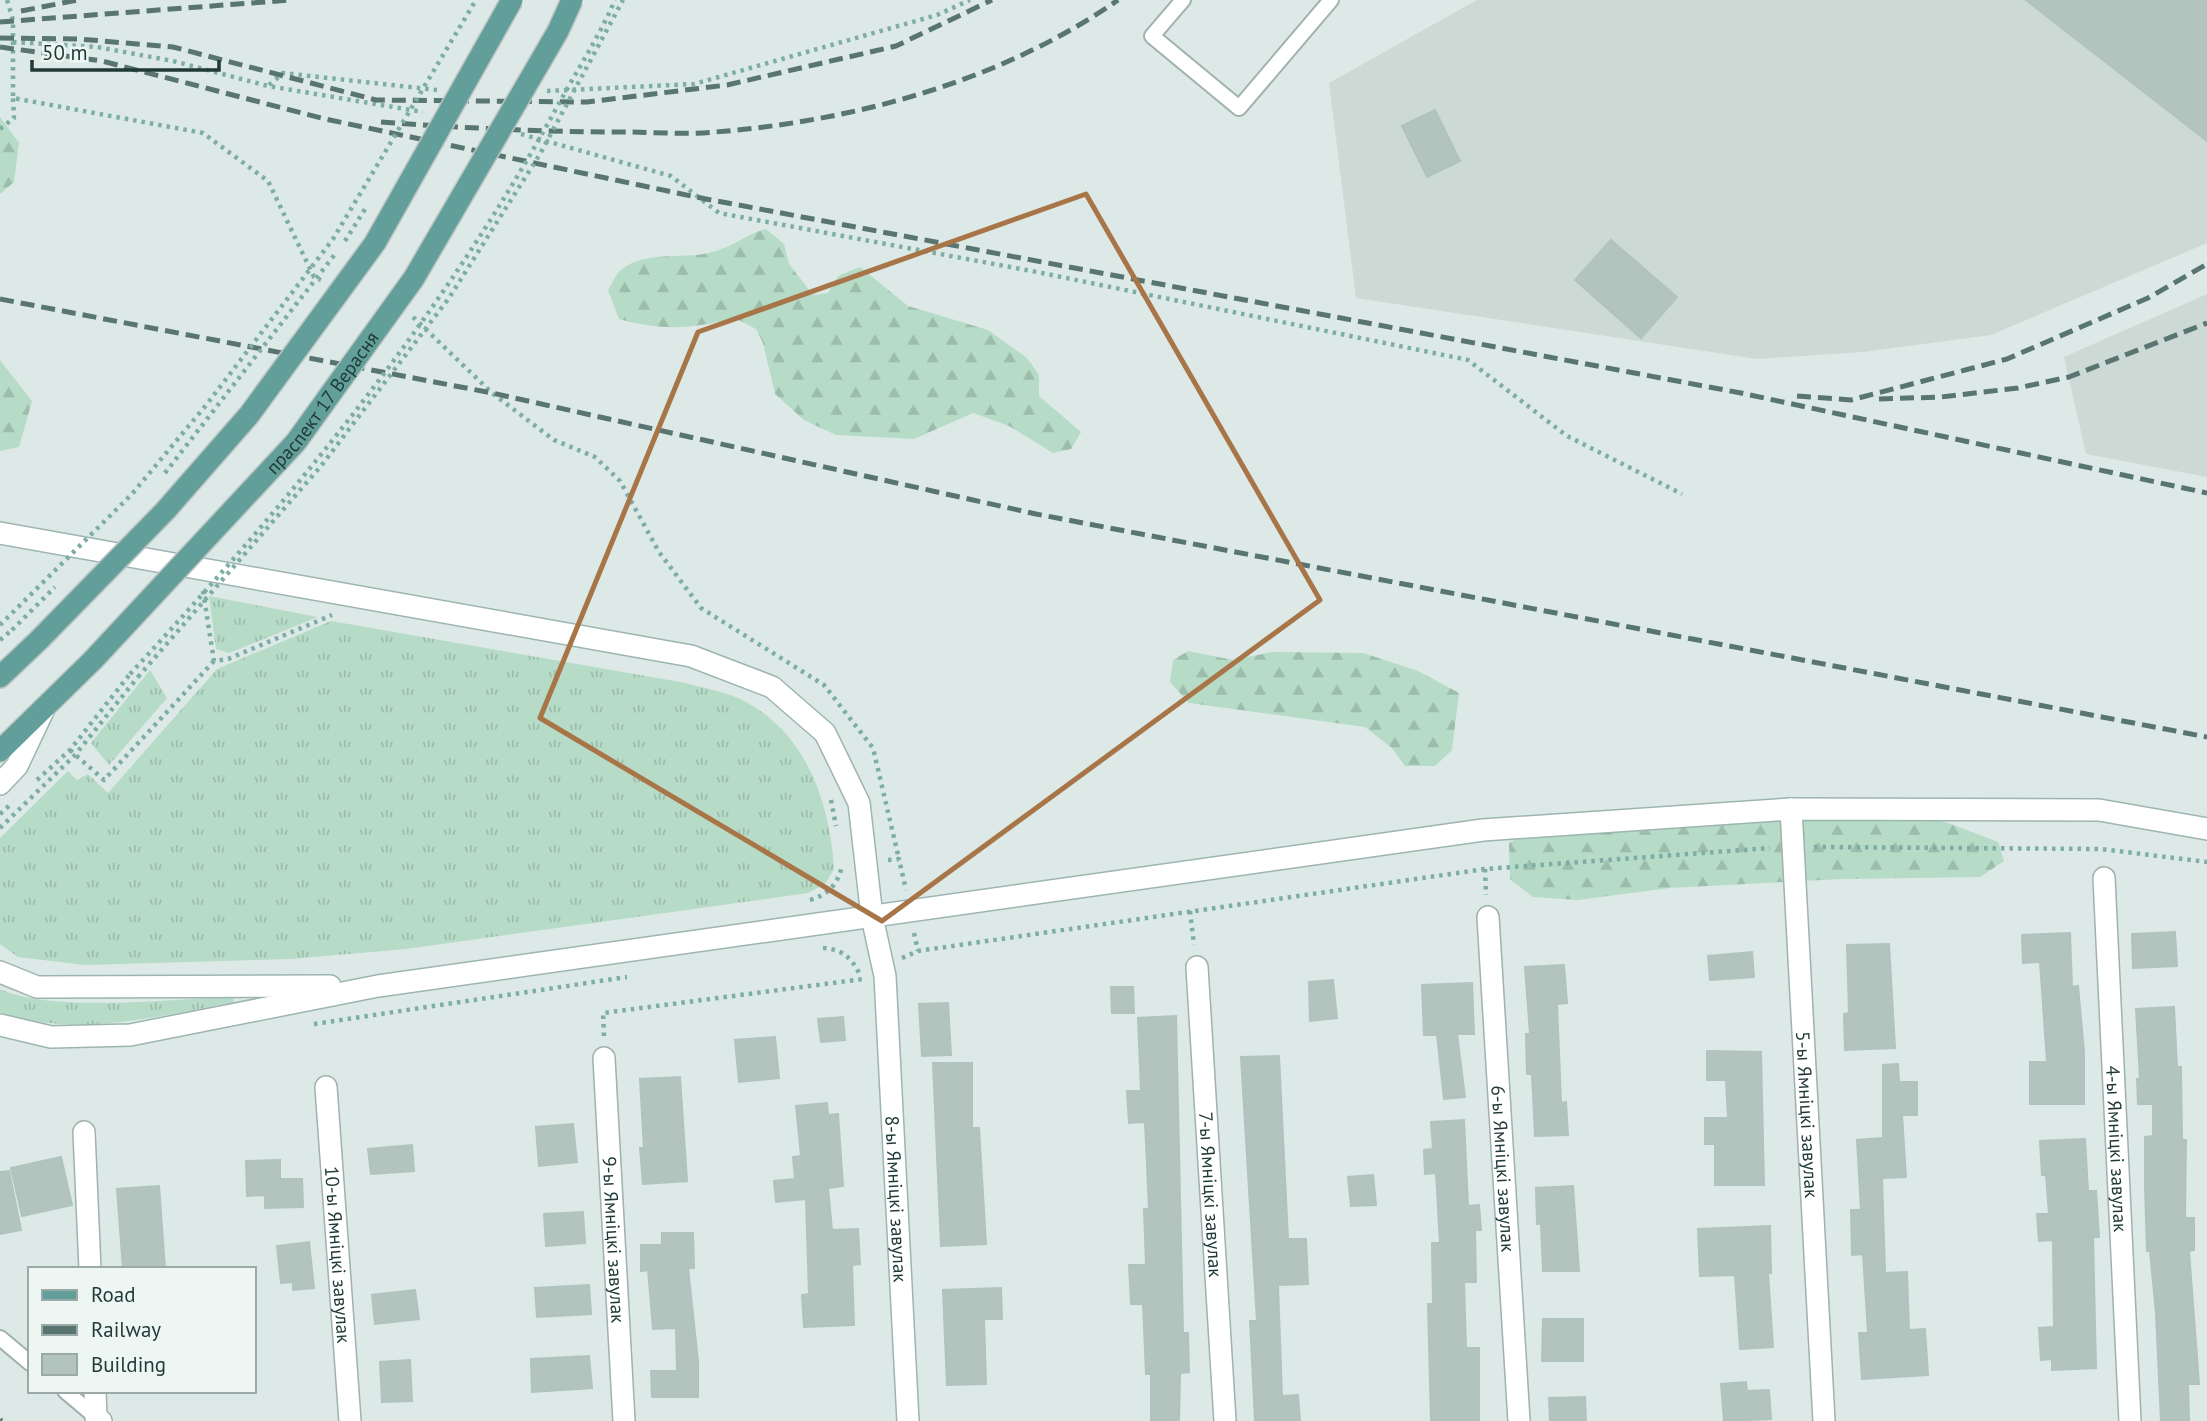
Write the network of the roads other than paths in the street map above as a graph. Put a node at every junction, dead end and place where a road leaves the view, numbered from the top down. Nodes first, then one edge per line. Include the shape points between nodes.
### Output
1 (512, 0) edge
2 (572, 0) edge
3 (1183, 0) edge
4 (1331, 0) edge
5 (0, 533) edge
6 (0, 677) edge
7 (43, 711) junction
8 (0, 751) edge
9 (0, 784) edge
10 (1791, 809) junction
11 (2207, 829) edge
12 (2104, 878) dead end
13 (872, 917) junction
14 (1488, 917) dead end
15 (1197, 967) road end
16 (0, 972) edge
17 (378, 986) junction
18 (0, 1025) edge
19 (604, 1058) dead end
20 (326, 1087) dead end
21 (84, 1132) dead end
22 (90, 1267) edge
23 (0, 1338) edge
24 (28, 1361) edge
25 (67, 1393) edge
26 (95, 1393) edge
27 (99, 1419) edge
28 (350, 1421) edge
29 (624, 1421) edge
30 (908, 1421) edge
31 (1225, 1421) edge
32 (1519, 1421) edge
33 (1824, 1421) edge
34 (2130, 1421) edge

1 - 6 main road, bridge via 374,243 249,415 166,510
2 - 7 main road, праспект 17 Верасня, bridge via 414,278 304,431
3 - 4 lane via 1152,36 1239,108
5 - 13 main road, 8-ы Ямніцкі завулак via 691,656 772,687 825,733 859,803
7 - 8 main road, праспект 17 Верасня
7 - 9 main road via 17,766
10 - 11 main road via 2099,810
10 - 13 main road via 1483,830
10 - 33 main road, 5-ы Ямніцкі завулак
12 - 34 main road, 4-ы Ямніцкі завулак
13 - 17 main road
13 - 30 main road, 8-ы Ямніцкі завулак via 885,976
14 - 32 main road, 6-ы Ямніцкі завулак
15 - 31 main road, 7-ы Ямніцкі завулак
16 - 17 main road via 37,987
17 - 18 main road via 130,1035 51,1037
19 - 29 main road, 9-ы Ямніцкі завулак
20 - 28 main road, 10-ы Ямніцкі завулак
21 - 22 main road
23 - 24 lane
25 - 27 lane
26 - 27 main road

